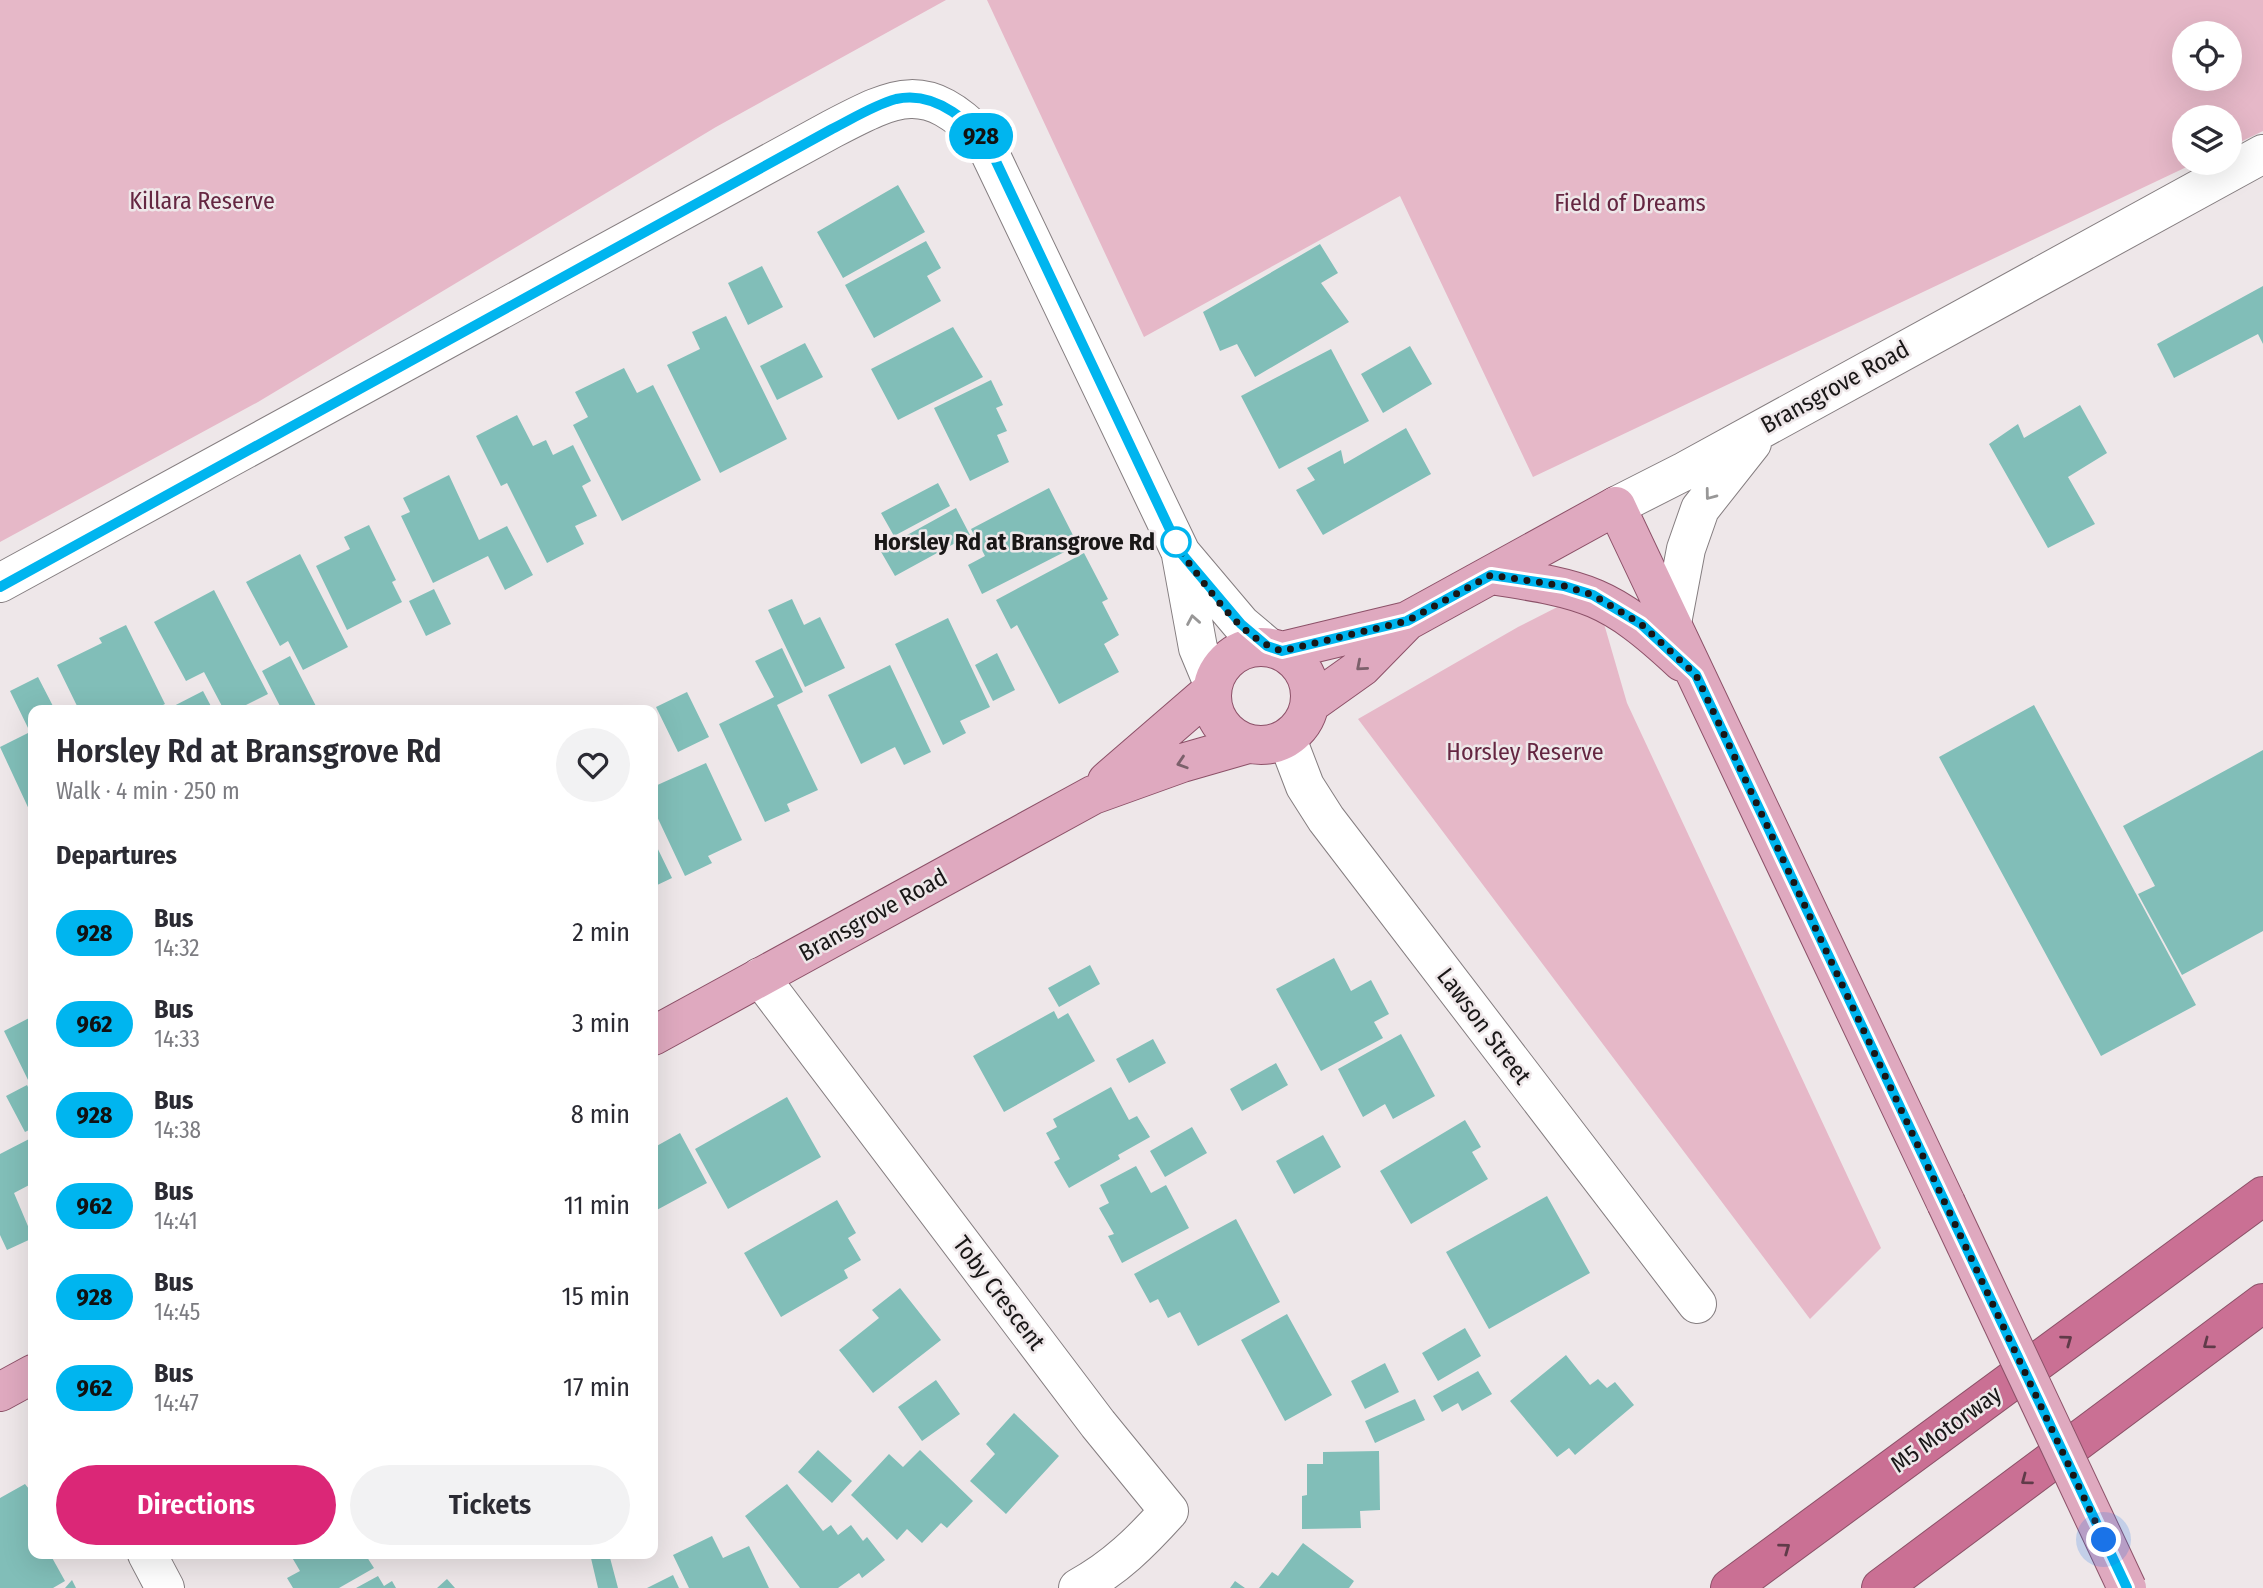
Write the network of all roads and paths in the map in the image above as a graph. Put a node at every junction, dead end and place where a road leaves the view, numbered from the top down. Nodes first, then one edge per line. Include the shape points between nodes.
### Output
1 (2263, 155) edge
2 (1769, 423) junction
3 (1616, 506) junction
4 (1181, 553) junction
5 (1491, 575) junction
6 (4, 583) edge
7 (1407, 621) junction
8 (1672, 623) junction
9 (1275, 649) junction
10 (1696, 675) junction
11 (1212, 688) junction
12 (1310, 704) junction
13 (1287, 739) junction
14 (1248, 744) junction
15 (1093, 795) junction
16 (760, 977) junction
17 (658, 1032) edge
18 (2263, 1196) edge
19 (2263, 1303) edge
20 (1697, 1304) dead end
21 (28, 1377) edge
22 (0, 1392) edge
23 (150, 1559) edge
24 (165, 1588) edge
25 (1078, 1588) edge
26 (1730, 1588) edge
27 (1881, 1588) edge
28 (2127, 1588) edge

1 - 2 street, Bransgrove Road
2 - 3 street, Bransgrove Road
2 -> 8 street via 1700,509 1686,549
3 - 5 main road, Bransgrove Road
3 - 8 main road
4 - 6 street via 983,139 954,113 917,98 887,103 832,129
4 - 9 street via 1241,624
11 -> 4 street via 1198,648
5 - 7 main road, Bransgrove Road
5 - 10 main road via 1593,595 1641,624
7 - 9 main road, Bransgrove Road
7 -> 12 main road, Bransgrove Road via 1362,667
8 - 10 main road
9 - 11 main road via 1251,648 1236,654 1224,663
9 - 12 main road via 1296,660 1306,673
10 - 28 main road, bridge
11 - 14 main road via 1218,721
11 - 15 main road, Bransgrove Road
12 - 13 main road via 1305,719
13 - 14 main road via 1274,745
13 - 20 street, Lawson Street via 1305,786 1326,819
14 -> 15 main road, Bransgrove Road via 1182,762
15 - 16 main road, Bransgrove Road
16 - 17 main road, Bransgrove Road
16 - 25 street, Toby Crescent via 1169,1511 1126,1557
26 -> 18 highway, M5 Motorway
19 -> 27 highway
21 - 22 main road
23 - 24 street

